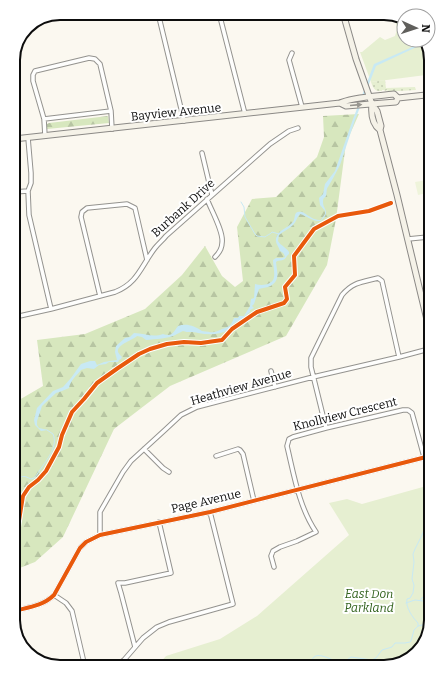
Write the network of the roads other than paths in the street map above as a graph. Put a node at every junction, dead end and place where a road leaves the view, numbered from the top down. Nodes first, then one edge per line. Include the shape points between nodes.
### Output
1 (160, 20) edge
2 (221, 20) edge
3 (345, 20) edge
4 (292, 54) dead end
5 (424, 95) edge
6 (370, 97) junction
7 (398, 98) junction
8 (340, 103) junction
9 (372, 104) junction
10 (302, 108) junction
11 (111, 111) junction
12 (245, 114) junction
13 (44, 119) junction
14 (184, 121) junction
15 (298, 128) dead end
16 (112, 129) junction
17 (45, 136) junction
18 (28, 138) junction
19 (20, 139) edge
20 (202, 154) dead end
21 (28, 190) junction
22 (20, 191) edge
23 (212, 195) junction
24 (207, 200) junction
25 (424, 237) edge
26 (408, 239) junction
27 (215, 257) dead end
28 (147, 260) junction
29 (100, 296) junction
30 (424, 307) edge
31 (51, 309) junction
32 (20, 316) edge
33 (424, 350) edge
34 (399, 357) junction
35 (271, 370) dead end
36 (313, 377) junction
37 (275, 387) junction
38 (326, 428) junction
39 (144, 449) junction
40 (216, 456) dead end
41 (424, 457) joint
42 (169, 472) dead end
43 (297, 489) junction
44 (254, 500) junction
45 (210, 512) junction
46 (159, 522) junction
47 (100, 535) junction
48 (274, 567) dead end
49 (54, 595) junction
50 (20, 610) edge
51 (135, 647) junction
52 (84, 660) edge
53 (124, 660) edge

1 - 14 street
2 - 12 street
3 - 6 main road
4 - 10 street via 289,60
5 - 7 main road, Bayview Avenue
6 - 7 main road, Bayview Avenue via 394,94
6 - 8 main road, Bayview Avenue
6 - 9 main road
7 - 9 main road, Bayview Avenue via 396,102
8 -> 9 main road, Bayview Avenue via 346,106
8 - 10 main road, Bayview Avenue
9 - 26 main road via 377,111
10 - 12 main road, Bayview Avenue
11 - 13 street
11 - 13 street via 100,64 89,58 35,71 33,81
11 - 16 street
12 - 14 main road, Bayview Avenue
13 - 17 street
14 - 16 main road, Bayview Avenue
15 - 23 street, Burbank Drive via 288,131 270,144
16 - 17 main road, Bayview Avenue
17 - 18 main road, Bayview Avenue
18 - 19 main road, Bayview Avenue
18 - 21 street via 31,183
20 - 23 street
21 - 22 street
21 - 31 street via 29,215
23 - 24 street, Burbank Drive
24 - 27 street via 223,241
24 - 28 street, Burbank Drive via 166,236
25 - 26 street
26 - 30 main road
28 - 29 street, Burbank Drive via 136,278 121,290
28 - 29 street via 135,208 127,204 87,208 81,217
29 - 31 street, Burbank Drive
31 - 32 street, Burbank Drive
33 - 34 street, Heathview Avenue
34 - 36 street, Heathview Avenue
34 - 36 street via 382,281 378,278 354,284 342,295 311,358
35 - 37 street
36 - 37 street, Heathview Avenue
36 - 38 street
37 - 39 street, Heathview Avenue via 197,408 181,415
38 - 41 street, Knollview Crescent via 408,410 412,413
38 - 43 street, Knollview Crescent via 289,439 286,446
39 - 42 street
39 - 47 street, Heathview Avenue via 123,472 100,512
40 - 44 street via 240,450
41 - 43 street, Page Avenue
43 - 44 street, Page Avenue
43 - 48 street via 316,532 273,551 271,556
44 - 45 street, Page Avenue
45 - 46 street, Page Avenue
45 - 51 street via 233,604 163,624
46 - 47 street, Page Avenue
46 - 51 street via 171,573 118,583
47 - 49 street, Page Avenue via 80,548
49 - 50 street, Page Avenue via 43,604
49 - 52 street via 72,611
51 - 53 street

